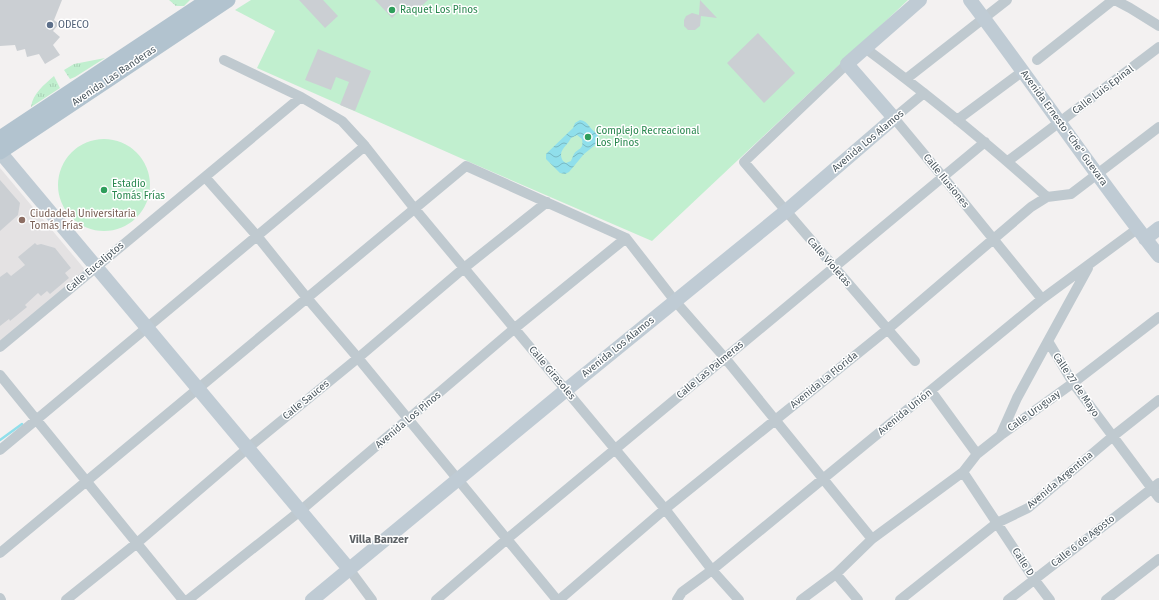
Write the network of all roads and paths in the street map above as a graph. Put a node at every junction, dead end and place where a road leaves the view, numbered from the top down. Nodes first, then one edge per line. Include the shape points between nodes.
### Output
1 (920, 0) edge
2 (970, 0) edge
3 (1006, 0) edge
4 (1114, 0) edge
5 (219, 1) edge
6 (1132, 4) edge
7 (983, 18) junction
8 (1159, 26) edge
9 (1159, 47) edge
10 (865, 48) junction
11 (224, 60) dead end
12 (1037, 60) dead end
13 (847, 64) junction
14 (1023, 71) junction
15 (906, 79) junction
16 (924, 93) junction
17 (302, 97) junction
18 (894, 118) junction
19 (957, 120) junction
20 (1059, 123) junction
21 (1159, 127) edge
22 (0, 138) edge
23 (985, 142) junction
24 (365, 146) junction
25 (0, 152) edge
26 (1008, 161) junction
27 (1096, 174) junction
28 (205, 177) junction
29 (943, 177) junction
30 (1047, 197) junction
31 (547, 202) junction
32 (414, 208) junction
33 (786, 211) junction
34 (1159, 228) edge
35 (1141, 234) junction
36 (257, 236) junction
37 (626, 238) junction
38 (993, 239) junction
39 (1159, 256) edge
40 (1090, 265) junction
41 (96, 266) junction
42 (834, 267) junction
43 (464, 268) junction
44 (307, 298) junction
45 (1042, 299) junction
46 (675, 300) junction
47 (1159, 317) edge
48 (147, 328) junction
49 (515, 328) junction
50 (888, 329) junction
51 (1048, 341) junction
52 (0, 347) edge
53 (358, 358) junction
54 (725, 358) junction
55 (915, 362) dead end
56 (0, 375) edge
57 (1073, 383) junction
58 (198, 388) junction
59 (566, 390) junction
60 (931, 391) junction
61 (1159, 400) edge
62 (775, 418) junction
63 (409, 419) junction
64 (36, 420) junction
65 (1000, 435) junction
66 (1112, 437) junction
67 (248, 448) junction
68 (615, 449) junction
69 (0, 450) edge
70 (977, 454) junction
71 (963, 472) junction
72 (458, 479) junction
73 (824, 479) junction
74 (87, 482) junction
75 (1155, 486) edge
76 (1159, 498) edge
77 (665, 509) junction
78 (300, 511) junction
79 (997, 523) junction
80 (507, 539) junction
81 (872, 539) junction
82 (137, 543) junction
83 (0, 553) edge
84 (1159, 559) edge
85 (349, 570) junction
86 (712, 570) junction
87 (836, 574) junction
88 (1034, 579) junction
89 (66, 600) edge
90 (183, 600) edge
91 (188, 600) edge
92 (312, 600) edge
93 (372, 600) edge
94 (436, 600) edge
95 (558, 600) edge
96 (677, 600) edge
97 (739, 600) edge
98 (801, 600) edge
99 (858, 600) edge
100 (900, 600) edge
101 (1008, 600) edge
102 (1050, 600) edge
103 (1106, 600) edge

1 - 10 street
2 - 7 street, Avenida Ernesto "Che" Guevara
3 - 7 street
4 - 6 street
4 - 12 street
5 - 22 main road, Avenida Las Banderas
5 - 25 main road, Avenida Las Banderas
6 - 8 street
7 - 14 street, Avenida Ernesto "Che" Guevara
7 - 15 street
9 - 20 street, Calle Luis Epinal
10 - 13 street
10 - 15 street
11 - 17 street, Calle Girasoles
13 - 18 street, Calle Ilusiones
13 - 33 street, Calle Violetas via 744,162
14 - 19 street
14 - 20 street, Avenida Ernesto "Che" Guevara
15 - 16 street
16 - 18 street, Avenida Los Alamos
16 - 19 street
17 - 24 street, Calle Girasoles via 342,121
17 - 28 street, Calle Eucaliptos
18 - 29 street, Calle Ilusiones
18 - 33 street, Avenida Los Alamos
19 - 23 street
20 - 26 street, Calle Luis Epinal
20 - 27 street, Avenida Ernesto "Che" Guevara
21 - 27 street, Avenida La Florida
23 - 26 street
23 - 29 street, Calle Las Palmeras
24 - 32 street, Calle Girasoles
24 - 36 street
25 - 41 street
26 - 30 street
27 - 30 street, Avenida La Florida via 1071,194
27 - 35 street, Avenida Ernesto "Che" Guevara
28 - 36 street
28 - 41 street, Calle Eucaliptos
29 - 38 street, Calle Ilusiones
29 - 42 street, Calle Las Palmeras
30 - 38 street, Avenida La Florida
31 - 32 street via 466,166
31 - 37 street
31 - 43 street, Calle Sauces
32 - 43 street, Calle Girasoles
32 - 44 street
33 - 42 street, Calle Violetas
33 - 46 street, Avenida Los Alamos
34 - 35 street, Avenida Unión
35 - 39 street, Avenida Ernesto "Che" Guevara
35 - 40 street, Avenida Unión
36 - 44 street
36 - 48 street
37 - 46 street
37 - 49 street, Avenida Los Pinos
38 - 45 street, Calle Ilusiones
38 - 50 street, Avenida La Florida
40 - 45 street, Avenida Unión
40 - 51 street, Calle 27 de Mayo
41 - 48 street
41 - 52 street, Calle Eucaliptos
42 - 50 street, Calle Violetas
42 - 54 street, Calle Las Palmeras
43 - 49 street, Calle Girasoles
43 - 53 street, Calle Sauces
44 - 53 street
44 - 58 street
45 - 60 street, Avenida Unión
46 - 54 street
46 - 59 street, Avenida Los Alamos
47 - 57 street, Calle Uruguay
48 - 58 street
48 - 64 street
49 - 59 street, Calle Girasoles
49 - 63 street, Avenida Los Pinos
50 - 55 street, Calle Violetas
50 - 62 street, Avenida La Florida
51 - 57 street, Calle 27 de Mayo
51 - 65 street
53 - 63 street
53 - 67 street, Calle Sauces
54 - 62 street
54 - 68 street, Calle Las Palmeras
56 - 64 street
57 - 65 street, Calle Uruguay
57 - 66 street, Calle 27 de Mayo
58 - 67 street
58 - 74 street
59 - 68 street, Calle Girasoles
59 - 72 street, Avenida Los Alamos
60 - 70 street
60 - 73 street, Avenida Unión
61 - 66 street, Avenida Argentina
62 - 73 street
62 - 77 street, Avenida La Florida
63 - 72 street
63 - 78 street, Avenida Los Pinos
64 - 69 street
64 - 74 street
65 - 70 street, Calle Uruguay
66 - 75 street, Calle 27 de Mayo
66 - 79 street, Avenida Argentina via 1028,508
67 - 78 street
67 - 82 street, Calle Sauces
68 - 77 street, Calle Girasoles
68 - 80 street, Calle Las Palmeras
70 - 71 street, Calle Uruguay
71 - 79 street
71 - 81 street, Calle Uruguay
72 - 80 street
72 - 85 street, Avenida Los Alamos
73 - 81 street
73 - 86 street, Avenida Unión
74 - 82 street
74 - 83 street
75 - 76 street, Calle 27 de Mayo
75 - 88 street, Calle 6 de Agosto
77 - 86 street, Calle Girasoles
77 - 95 street, Avenida La Florida
78 - 85 street
78 - 91 street, Avenida Los Pinos
79 - 88 street, Calle D
79 - 100 street, Avenida Argentina
80 - 94 street, Calle Las Palmeras
80 - 95 street
81 - 87 street, Calle Uruguay
82 - 89 street, Calle Sauces
82 - 90 street
84 - 103 street
85 - 92 street, Avenida Los Alamos
85 - 93 street
86 - 96 street, Avenida Unión via 682,592
86 - 97 street, Calle Girasoles
87 - 98 street, Calle Uruguay
87 - 99 street
88 - 101 street, Calle 6 de Agosto
88 - 102 street, Calle D

